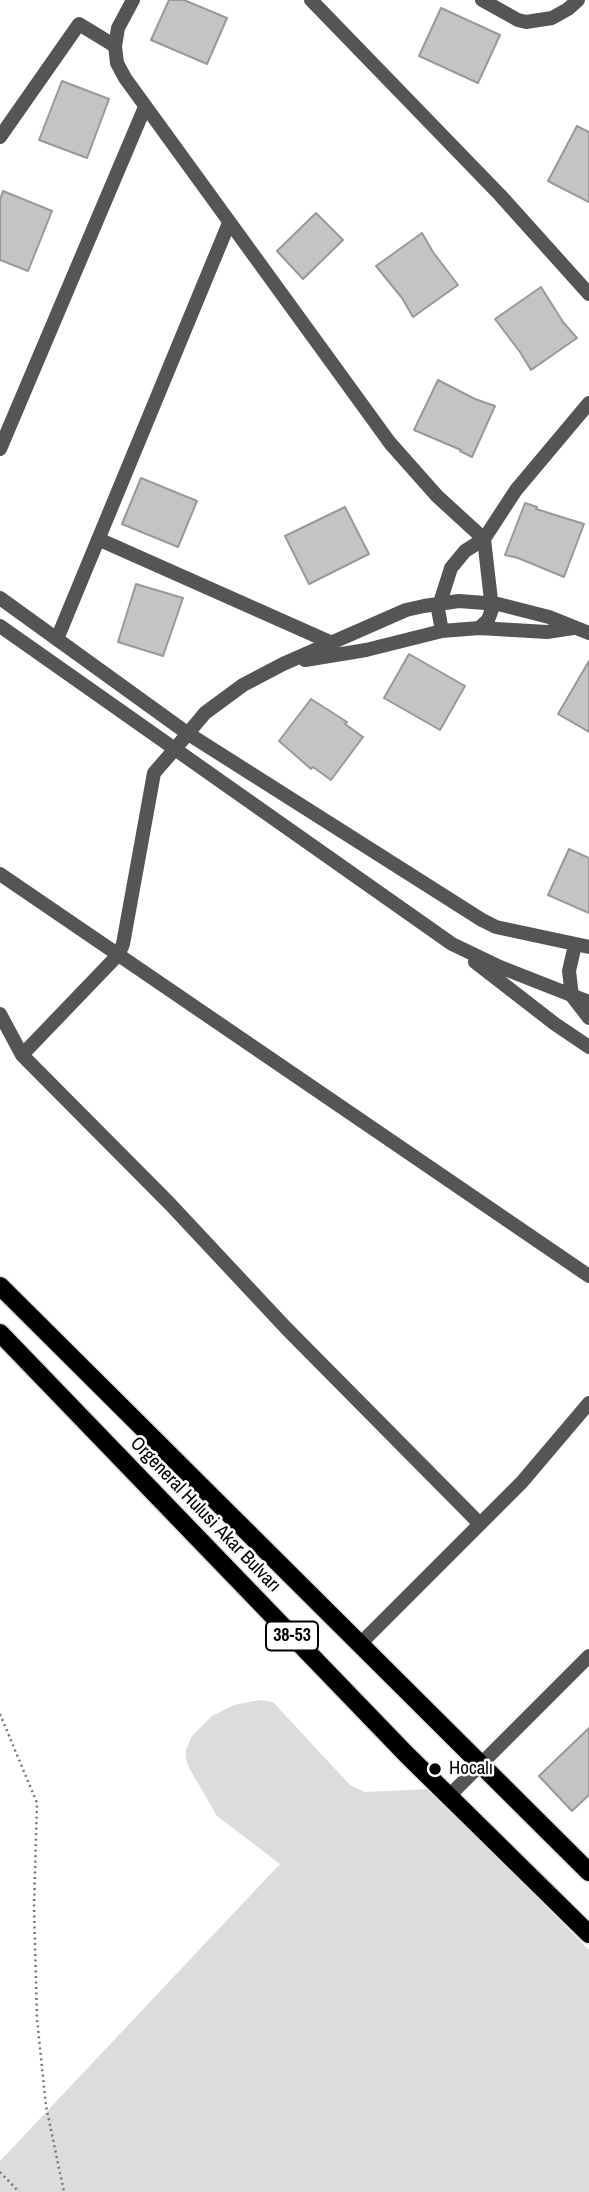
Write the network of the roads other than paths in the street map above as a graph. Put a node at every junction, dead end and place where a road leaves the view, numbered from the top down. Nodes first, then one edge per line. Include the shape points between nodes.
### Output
1 (133, 0) edge
2 (311, 0) edge
3 (482, 0) edge
4 (578, 0) edge
5 (115, 46) junction
6 (145, 107) junction
7 (0, 137) edge
8 (229, 223) junction
9 (589, 294) edge
10 (589, 403) edge
11 (0, 449) edge
12 (98, 539) junction
13 (484, 539) junction
14 (0, 598) edge
15 (440, 602) junction
16 (492, 603) junction
17 (0, 626) edge
18 (479, 628) junction
19 (573, 628) junction
20 (442, 631) junction
21 (589, 633) edge
22 (57, 639) junction
23 (332, 643) junction
24 (283, 664) junction
25 (187, 733) junction
26 (174, 750) junction
27 (0, 874) edge
28 (452, 944) junction
29 (582, 946) edge
30 (118, 955) junction
31 (572, 996) junction
32 (589, 1002) edge
33 (0, 1014) edge
34 (589, 1018) edge
35 (589, 1047) edge
36 (22, 1055) junction
37 (589, 1276) edge
38 (0, 1286) edge
39 (0, 1333) edge
40 (589, 1403) edge
41 (480, 1524) junction
42 (360, 1644) junction
43 (589, 1656) edge
44 (481, 1764) junction
45 (449, 1796) junction
46 (589, 1872) edge
47 (589, 1934) edge

1 - 5 street
2 - 9 street
3 - 4 street via 526,22 552,18
5 - 6 street via 120,71
5 - 7 street via 79,24
6 - 8 street
6 - 11 street
8 - 12 street
8 - 13 street via 390,443
10 - 13 street via 516,490
12 - 22 street
12 - 23 street
13 - 15 street via 465,551 451,568
13 - 16 street
14 - 22 street
15 - 16 street
15 - 20 street
15 - 23 street via 406,610
16 - 18 street via 491,615
16 - 19 street
17 - 26 street
18 - 19 street via 547,632
18 - 20 street
19 - 21 street
20 - 24 street
22 - 25 street
23 - 24 street
24 - 25 street via 213,706
25 - 26 street
25 - 29 street via 482,920
26 - 28 street
26 - 30 street via 153,773
27 - 30 street
28 - 31 street
28 - 35 street
29 - 31 street via 569,971
30 - 36 street
30 - 37 street
31 - 32 street
31 - 34 street
33 - 36 street
36 - 41 street
38 - 42 main road, Orgeneral Hulusi Akar Bulvarı
39 - 45 main road, Orgeneral Hulusi Akar Bulvarı / 38-53
40 - 41 street
41 - 42 street
42 - 44 main road, Orgeneral Hulusi Akar Bulvarı
43 - 44 street
44 - 45 street
44 - 46 main road, Orgeneral Hulusi Akar Bulvarı
45 - 47 main road, Orgeneral Hulusi Akar Bulvarı / 38-53

